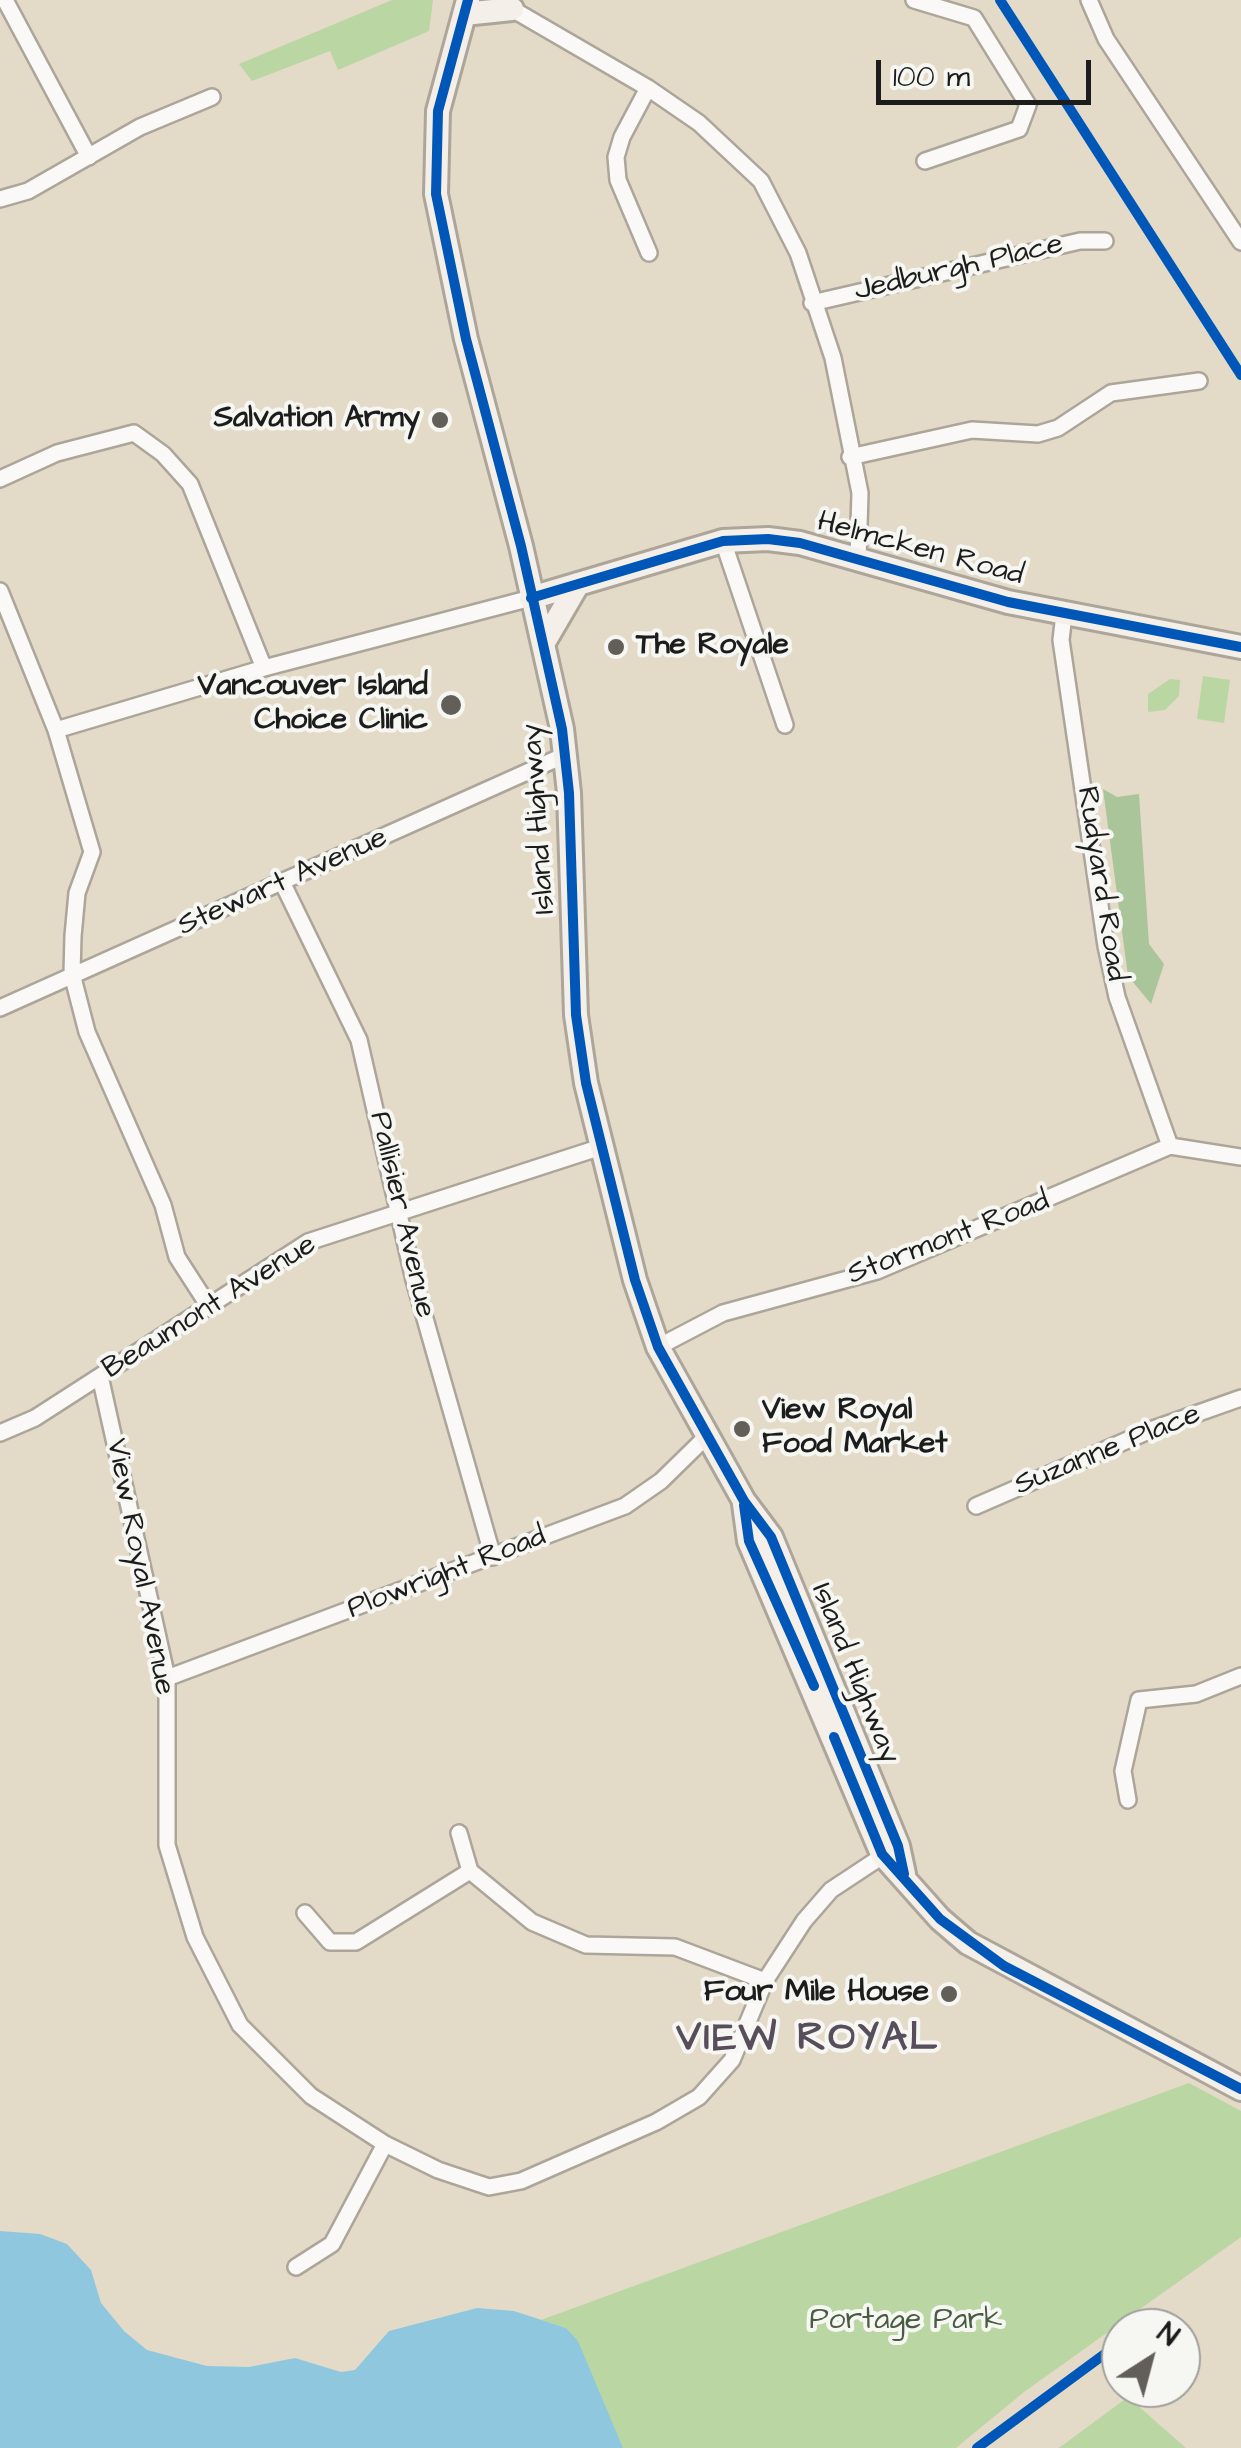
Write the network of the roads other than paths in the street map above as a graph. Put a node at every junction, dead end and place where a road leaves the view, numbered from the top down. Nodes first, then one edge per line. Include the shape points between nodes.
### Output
1 (5, 0) edge
2 (1089, 0) edge
3 (920, 2) edge
4 (508, 5) edge
5 (466, 7) edge
6 (648, 88) junction
7 (212, 97) dead end
8 (89, 157) junction
9 (925, 160) dead end
10 (0, 199) edge
11 (1105, 240) dead end
12 (1241, 242) edge
13 (649, 253) dead end
14 (812, 303) junction
15 (1199, 381) dead end
16 (850, 457) junction
17 (0, 480) edge
18 (723, 541) junction
19 (858, 559) junction
20 (578, 584) junction
21 (0, 592) edge
22 (531, 598) junction
23 (1064, 614) junction
24 (544, 644) junction
25 (1241, 646) edge
26 (264, 668) junction
27 (785, 725) dead end
28 (56, 730) junction
29 (564, 754) junction
30 (283, 884) junction
31 (73, 977) junction
32 (0, 1008) edge
33 (1170, 1146) junction
34 (601, 1147) junction
35 (1241, 1157) edge
36 (400, 1209) junction
37 (208, 1305) junction
38 (658, 1347) junction
39 (100, 1376) junction
40 (1241, 1398) edge
41 (0, 1433) edge
42 (708, 1435) junction
43 (976, 1506) dead end
44 (494, 1557) junction
45 (1241, 1676) edge
46 (167, 1678) junction
47 (1128, 1800) dead end
48 (459, 1833) dead end
49 (890, 1850) junction
50 (470, 1871) junction
51 (305, 1914) dead end
52 (765, 1980) junction
53 (1241, 2089) edge
54 (385, 2144) junction
55 (296, 2266) dead end

1 - 8 street
2 - 12 street via 1106,39
3 - 9 street via 974,18 1026,96 1029,112 1019,129
4 - 5 main road
4 - 6 street
5 - 22 main road, Island Highway via 438,111 436,194
6 - 13 street via 622,137 616,170
6 - 14 street via 698,123 761,182 798,253
7 - 8 street
8 - 10 street
11 - 14 street, Jedburgh Place
14 - 16 street via 833,358
15 - 16 street via 1111,393 1038,434 972,430
16 - 19 street via 860,493
17 - 26 street via 57,453 134,433 190,484
18 - 19 main road, Helmcken Road via 800,543
18 - 20 main road, Helmcken Road
18 - 27 street
19 - 23 main road, Helmcken Road
20 - 22 main road, Helmcken Road
20 - 24 main road
21 - 28 street
22 - 24 main road, Island Highway
22 - 26 street, Helmcken Road
23 - 25 main road, Helmcken Road
23 - 33 street, Rudyard Road via 1062,640 1106,946 1117,997
24 - 29 main road, Island Highway
26 - 28 street, Helmcken Road
28 - 31 street via 92,852 77,894
29 - 30 street, Stewart Avenue
29 - 34 main road, Island Highway via 576,1015
30 - 31 street, Stewart Avenue
30 - 36 street, Pallisier Avenue via 359,1040
31 - 32 street, Stewart Avenue
31 - 37 street via 87,1032 163,1205 177,1257
33 - 35 street
33 - 38 street, Stormont Road via 877,1271 723,1313
34 - 36 street, Beaumont Avenue
34 - 38 main road, Island Highway
36 - 37 street, Beaumont Avenue via 308,1242
36 - 44 street, Pallisier Avenue
37 - 39 street, Beaumont Avenue
38 - 42 main road, Island Highway
39 - 41 street, Beaumont Avenue
39 - 46 street, View Royal Avenue
40 - 43 street, Suzanne Place
42 - 44 street, Plowright Road via 625,1506
42 - 49 main road, Island Highway via 744,1501 749,1540
44 - 46 street, Plowright Road
45 - 47 street via 1196,1694 1139,1700 1123,1772
46 - 54 street, View Royal Avenue via 168,1846 195,1937 240,2025 311,2096
48 - 50 street
49 - 52 street, View Royal Avenue via 830,1890
49 - 53 main road, Island Highway via 940,1919 968,1943
50 - 51 street via 356,1942 330,1942
50 - 52 street via 532,1922 586,1945 675,1947
52 - 54 street, View Royal Avenue via 732,2060 699,2097 520,2182 489,2187
54 - 55 street via 332,2244

